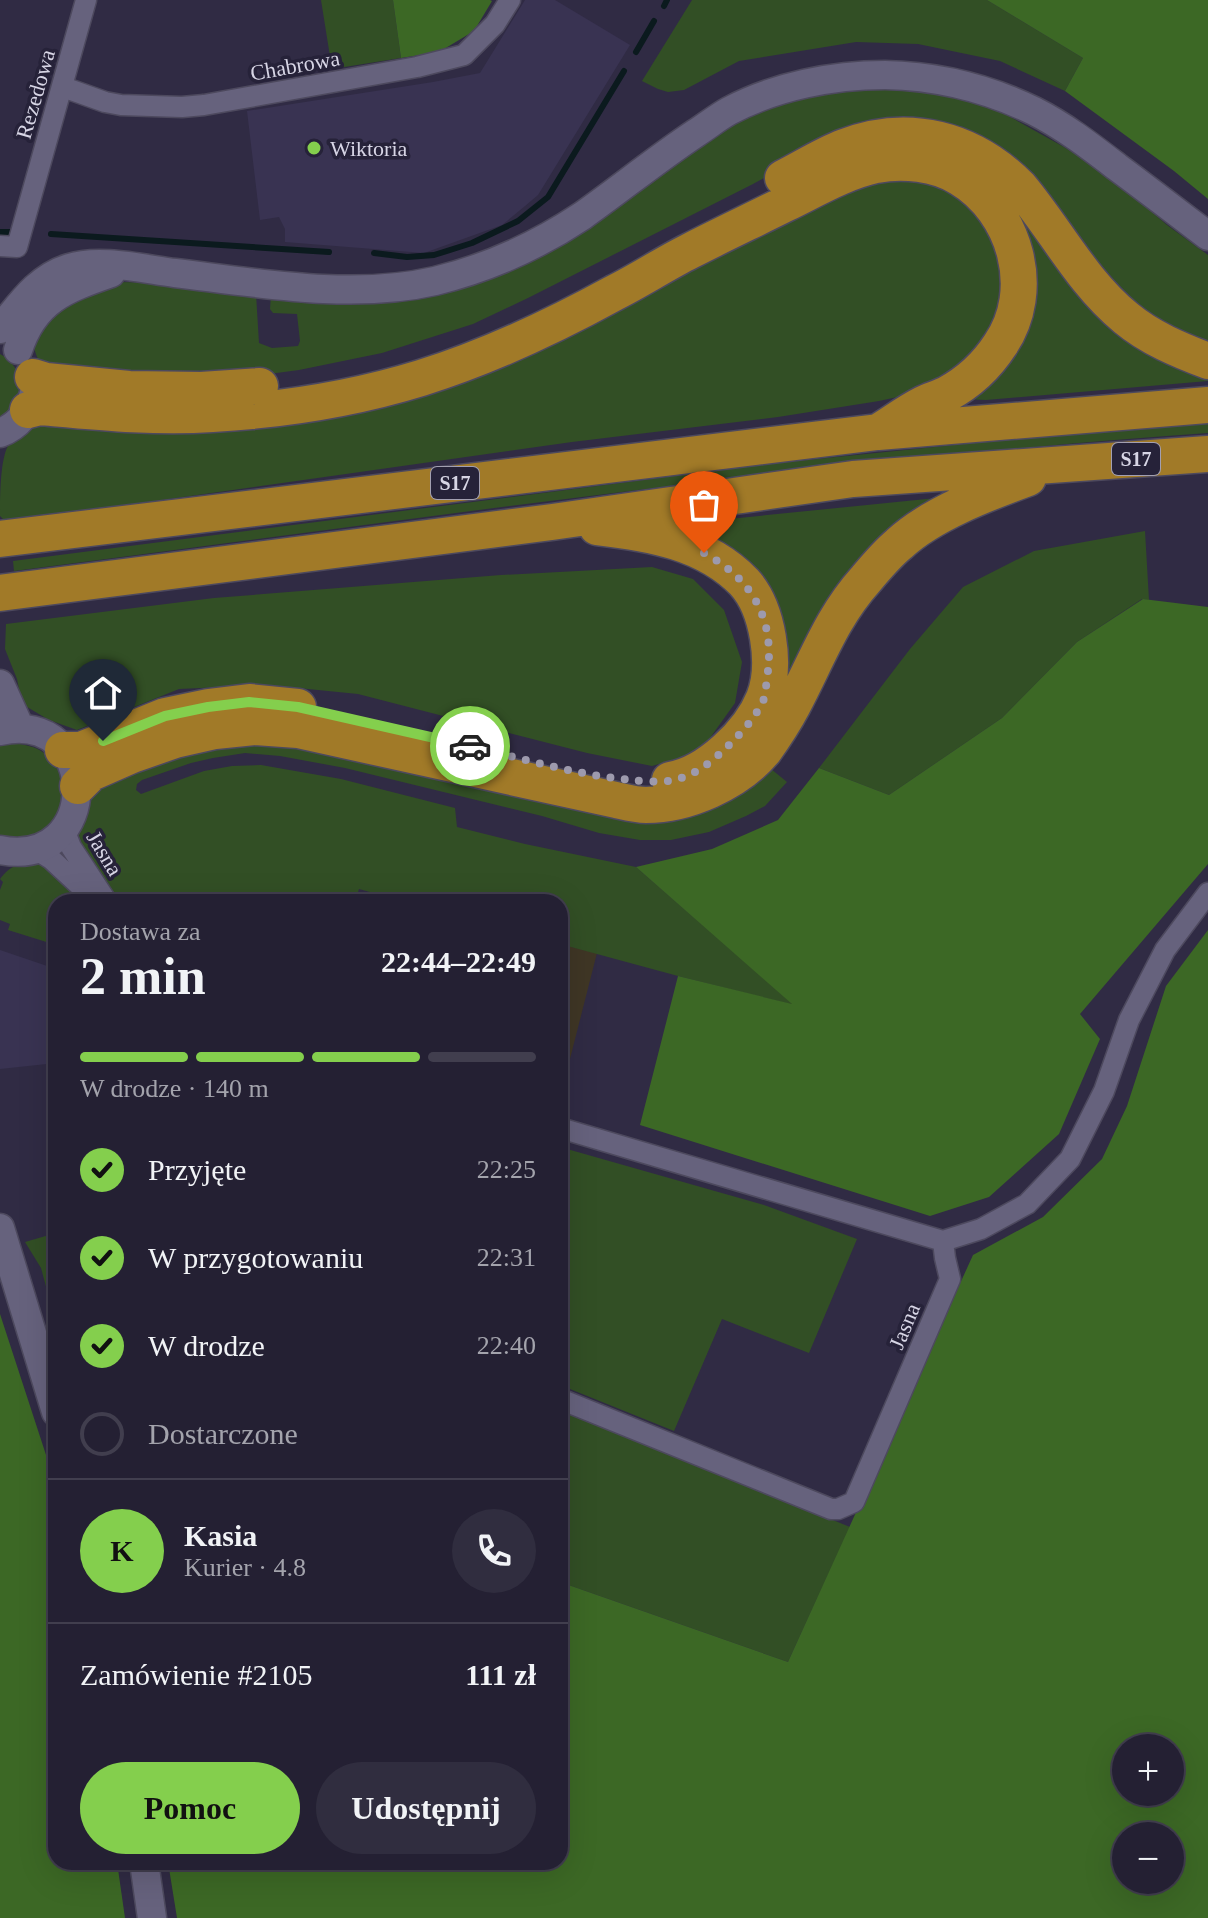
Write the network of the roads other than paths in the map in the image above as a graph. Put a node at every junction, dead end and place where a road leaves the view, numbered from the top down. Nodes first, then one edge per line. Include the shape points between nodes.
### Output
1 (86, 0) edge
2 (510, 0) edge
3 (63, 87) junction
4 (1208, 236) edge
5 (9, 246) edge
6 (1208, 361) edge
7 (10, 388) edge
8 (1208, 405) edge
9 (878, 432) junction
10 (1208, 454) edge
11 (1063, 465) junction
12 (552, 522) junction
13 (16, 537) edge
14 (17, 591) edge
15 (0, 684) edge
16 (10, 730) edge
17 (63, 750) junction
18 (78, 786) junction
19 (64, 829) junction
20 (12, 854) edge
21 (1208, 893) edge
22 (88, 894) edge
23 (102, 894) edge
24 (568, 1130) edge
25 (0, 1228) edge
26 (943, 1241) junction
27 (48, 1386) edge
28 (568, 1402) edge
29 (145, 1870) edge
30 (152, 1918) edge

1 - 3 street, Rezedowa
2 - 3 street, Chabrowa via 464,55 417,67 182,107 105,102
3 - 5 street, Rezedowa
4 - 7 street via 1090,146 1006,98 916,76 852,77 784,89 730,111 544,239 480,268 432,282 347,289 128,267 87,281 39,310 23,335
6 - 7 highway via 1145,331 1111,305 1006,173 960,145 904,135 843,148 543,305 387,364 272,385 201,390 46,381
7 - 9 highway via 40,407 145,414 213,414 385,388 525,338 831,181 875,165 941,169 988,201 1007,230 1018,267 1017,305 1003,342 979,372
8 - 9 highway, S17
9 - 13 highway, S17
10 - 11 highway, S17
11 - 12 highway, S17 via 853,479
11 - 18 highway via 991,491 900,542 839,614 793,706 763,752 706,793 645,805 298,730 255,727 175,740 91,773
12 - 14 highway, S17
12 - 17 highway via 632,531 689,545 746,584 764,616 770,658 764,697 747,727 702,768 673,780 608,778 298,707 249,702 165,716 81,750
15 - 16 street
16 - 17 street via 44,735
17 - 18 street
18 - 19 street via 75,809
19 - 20 street via 46,844
19 - 23 street, Jasna
20 - 22 street, Jasna via 51,859
21 - 26 street via 1165,950 1070,1159 1027,1204 981,1229
24 - 26 street
25 - 27 street
26 - 28 street, Jasna via 950,1279 854,1502 838,1509
29 - 30 street

